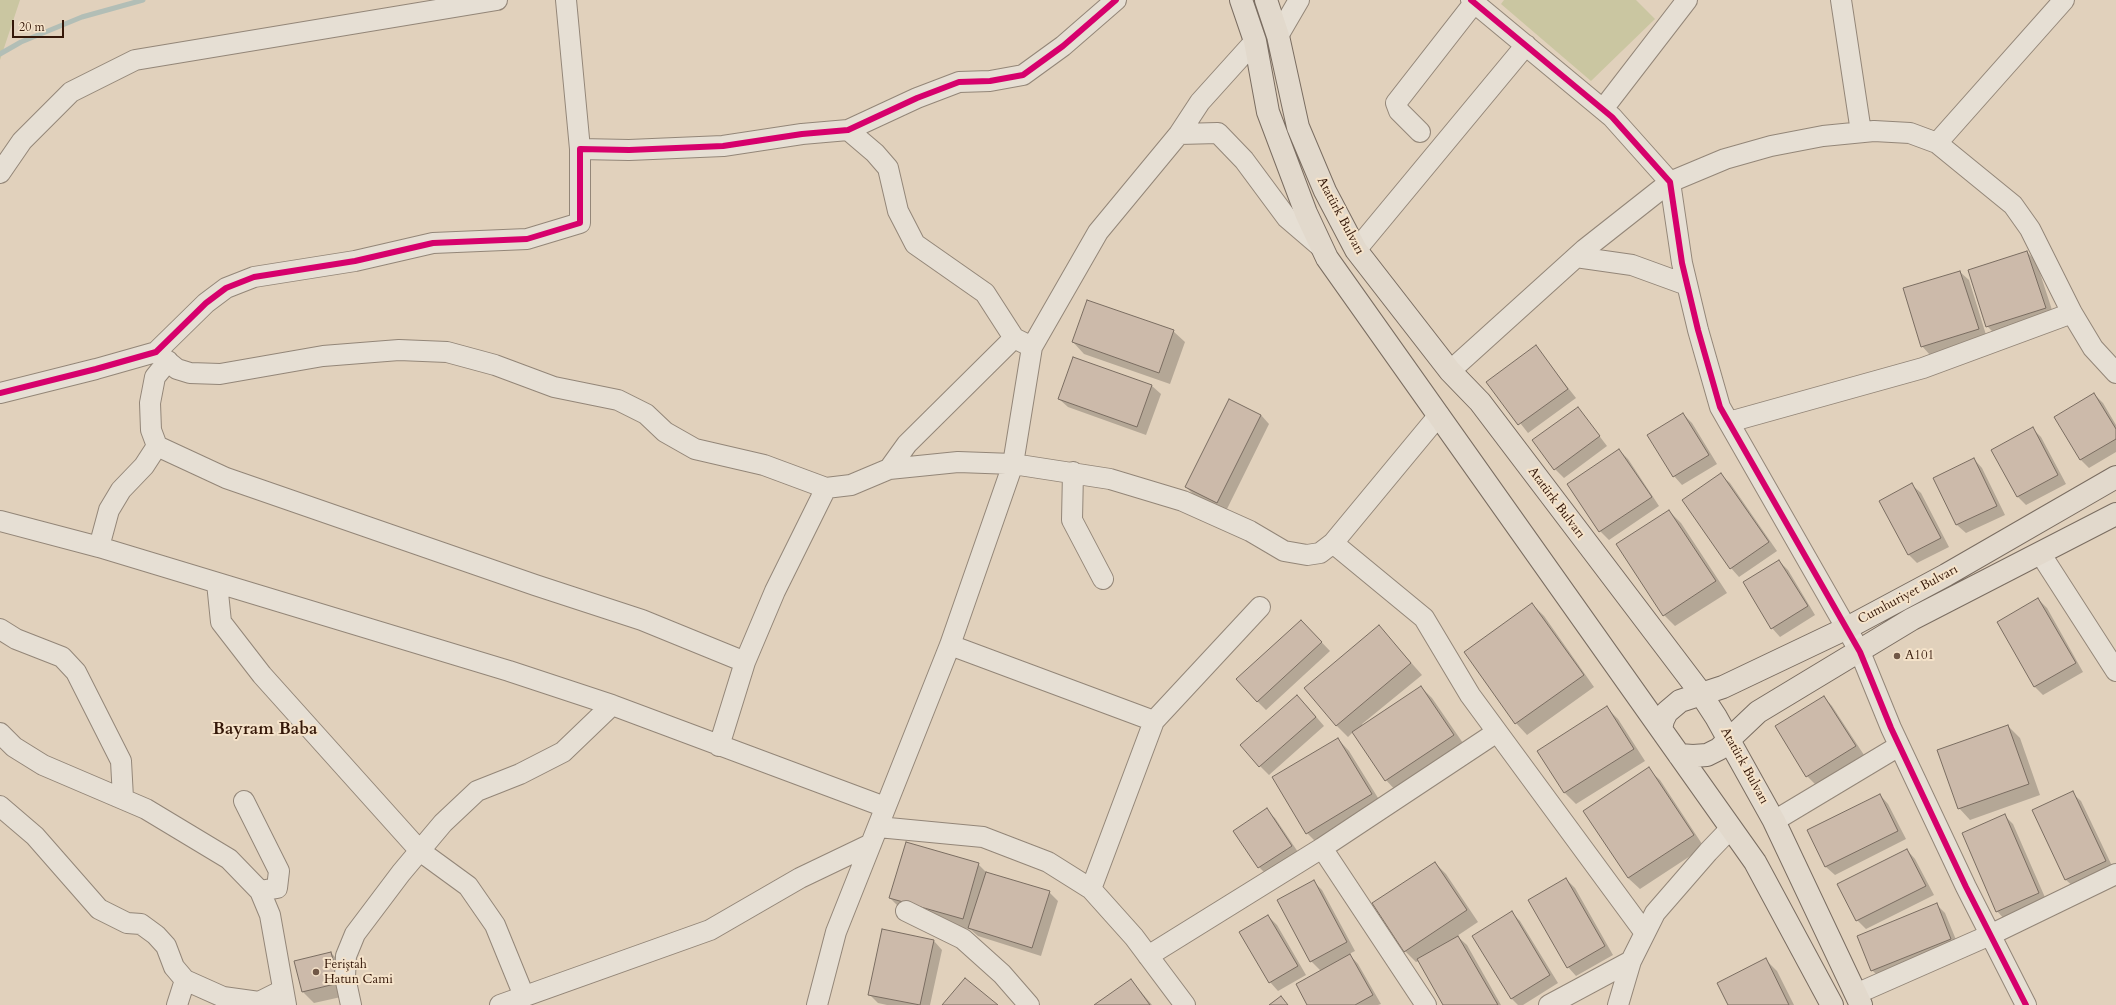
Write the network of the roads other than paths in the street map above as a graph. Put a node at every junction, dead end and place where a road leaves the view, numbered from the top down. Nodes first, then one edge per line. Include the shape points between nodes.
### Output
1 (497, 0) edge
2 (566, 0) edge
3 (1116, 0) edge
4 (1241, 0) edge
5 (1266, 0) edge
6 (1299, 0) edge
7 (1841, 0) edge
8 (2064, 0) edge
9 (1680, 2) edge
10 (1480, 3) edge
11 (1278, 36) junction
12 (1254, 41) junction
13 (1526, 45) junction
14 (1603, 109) junction
15 (848, 130) junction
16 (1420, 132) dead end
17 (1861, 132) junction
18 (1179, 134) junction
19 (1937, 143) junction
20 (580, 149) junction
21 (0, 173) edge
22 (1670, 182) junction
23 (1323, 248) junction
24 (1356, 250) junction
25 (1576, 258) junction
26 (1687, 285) junction
27 (2072, 313) junction
28 (1014, 338) junction
29 (1032, 347) junction
30 (162, 356) junction
31 (1450, 371) junction
32 (2116, 373) edge
33 (0, 393) edge
34 (1439, 415) junction
35 (1729, 422) junction
36 (157, 446) junction
37 (1014, 464) junction
38 (889, 469) junction
39 (1073, 472) junction
40 (2116, 477) edge
41 (826, 488) junction
42 (2116, 514) edge
43 (0, 521) edge
44 (1333, 543) junction
45 (99, 548) junction
46 (2040, 553) junction
47 (1102, 579) dead end
48 (217, 583) junction
49 (1260, 607) dead end
50 (1847, 628) junction
51 (0, 629) edge
52 (950, 645) junction
53 (1860, 652) junction
54 (745, 662) junction
55 (2116, 671) edge
56 (1701, 694) junction
57 (612, 705) junction
58 (1154, 721) junction
59 (1661, 728) junction
60 (1497, 732) junction
61 (0, 733) edge
62 (1730, 740) junction
63 (718, 746) junction
64 (1899, 746) junction
65 (1679, 754) junction
66 (123, 798) junction
67 (244, 800) dead end
68 (0, 806) edge
69 (885, 807) junction
70 (1774, 821) junction
71 (1732, 828) junction
72 (874, 836) junction
73 (1322, 848) junction
74 (420, 851) junction
75 (2116, 874) edge
76 (1091, 889) junction
77 (260, 891) junction
78 (906, 911) dead end
79 (1645, 933) junction
80 (1990, 935) junction
81 (1148, 956) junction
82 (1632, 961) junction
83 (185, 980) junction
84 (524, 996) junction
85 (284, 997) edge
86 (1859, 1000) edge
87 (177, 1005) edge
88 (351, 1005) edge
89 (500, 1005) edge
90 (817, 1005) edge
91 (1030, 1005) edge
92 (1185, 1005) edge
93 (1426, 1005) edge
94 (1549, 1005) edge
95 (1618, 1005) edge
96 (1832, 1005) edge
97 (2026, 1005) edge

1 - 21 street via 135,60 71,92 22,141
2 - 20 street
3 - 15 street via 1023,75 990,81 959,82
4 - 12 main road, Atatürk Bulvarı
5 - 11 main road, Atatürk Bulvarı
6 - 11 street
7 - 17 street
8 - 19 street
9 - 14 street
10 - 13 street
10 - 16 street via 1396,103 1399,111
11 - 24 main road, Atatürk Bulvarı via 1298,127 1325,191
12 - 18 street via 1200,102
12 - 23 main road, Atatürk Bulvarı via 1268,112 1306,213
13 - 14 street
13 - 24 street
14 - 22 street
15 - 20 street via 723,146 629,150
15 - 28 street via 888,168 898,211 915,244 985,293
17 - 19 street via 1910,133
17 - 22 street via 1771,146 1725,159
18 - 23 street via 1218,133 1244,160 1287,218
18 - 29 street via 1098,232
19 - 27 street via 2013,205 2030,229
20 - 30 street via 580,223 527,239 433,243 355,261 254,277 226,288 206,304
22 - 25 street
22 - 26 street
23 - 34 main road, Atatürk Bulvarı
24 - 31 main road, Atatürk Bulvarı
25 - 26 street via 1632,265
25 - 31 street
26 - 35 street via 1720,407
27 - 32 street via 2093,348
27 - 35 street via 1923,368
28 - 29 street
28 - 38 street via 907,444
29 - 37 street
30 - 33 street
30 - 36 street via 150,403 151,430
30 - 41 street via 177,369 190,373 220,374 323,356 399,350 447,352 495,365 554,387 618,400 646,414 665,432 696,449 764,465
31 - 56 main road, Atatürk Bulvarı via 1480,402
34 - 44 street
34 - 59 main road, Atatürk Bulvarı
35 - 50 street
36 - 45 street via 144,466 121,490 109,510
36 - 54 street via 226,478 512,578 642,620
37 - 38 street via 958,462
37 - 39 street
37 - 52 street
38 - 41 street via 852,485
39 - 44 street via 1110,479 1183,501 1250,531 1284,551 1308,555 1320,553
39 - 47 street via 1072,520
40 - 50 main road, Cumhuriyet Bulvarı via 1946,575
41 - 54 street via 775,591
42 - 46 main road, Cumhuriyet Bulvarı
43 - 45 street
44 - 60 street via 1424,618 1470,695
45 - 48 street
46 - 53 main road, Cumhuriyet Bulvarı via 1912,619
46 - 55 street
48 - 57 street via 509,671
48 - 74 street via 221,622 262,675
49 - 58 street
50 - 53 street
50 - 56 main road, Cumhuriyet Bulvarı via 1723,687
51 - 66 street via 16,639 62,657 76,672 121,760
52 - 58 street
52 - 69 street
53 - 62 main road, Cumhuriyet Bulvarı via 1758,712
53 - 64 street
54 - 63 street
56 - 59 main road, Cumhuriyet Bulvarı via 1672,707 1662,720
56 - 62 main road, Atatürk Bulvarı
57 - 63 street
57 - 74 street via 563,752 520,774 477,791 443,823
58 - 76 street
59 - 65 main road, Atatürk Bulvarı
60 - 73 street
60 - 79 street
61 - 66 street via 14,747 43,765
62 - 65 main road, Cumhuriyet Bulvarı via 1707,755
62 - 70 main road, Atatürk Bulvarı
63 - 69 street
64 - 70 street
64 - 80 street
65 - 71 main road, Atatürk Bulvarı
66 - 77 street via 229,859
67 - 77 street via 279,871 277,888
68 - 83 street via 36,836 99,909 127,924 141,924 156,935 166,946 174,966
69 - 72 street
70 - 86 main road, Atatürk Bulvarı
71 - 79 street via 1655,912
71 - 96 main road, Atatürk Bulvarı via 1755,862
72 - 76 street via 983,837 1048,862
72 - 84 street via 710,930
72 - 90 street via 836,932
73 - 81 street
73 - 93 street
74 - 84 street via 468,886 495,925
74 - 88 street via 355,934 346,956 345,977
75 - 80 street
76 - 81 street
77 - 85 street via 270,915
78 - 91 street via 963,939 1002,974
79 - 82 street
80 - 86 street
80 - 97 street
81 - 92 street
82 - 94 street
82 - 95 street
83 - 85 street via 223,997 259,1002
83 - 87 street
84 - 89 street

